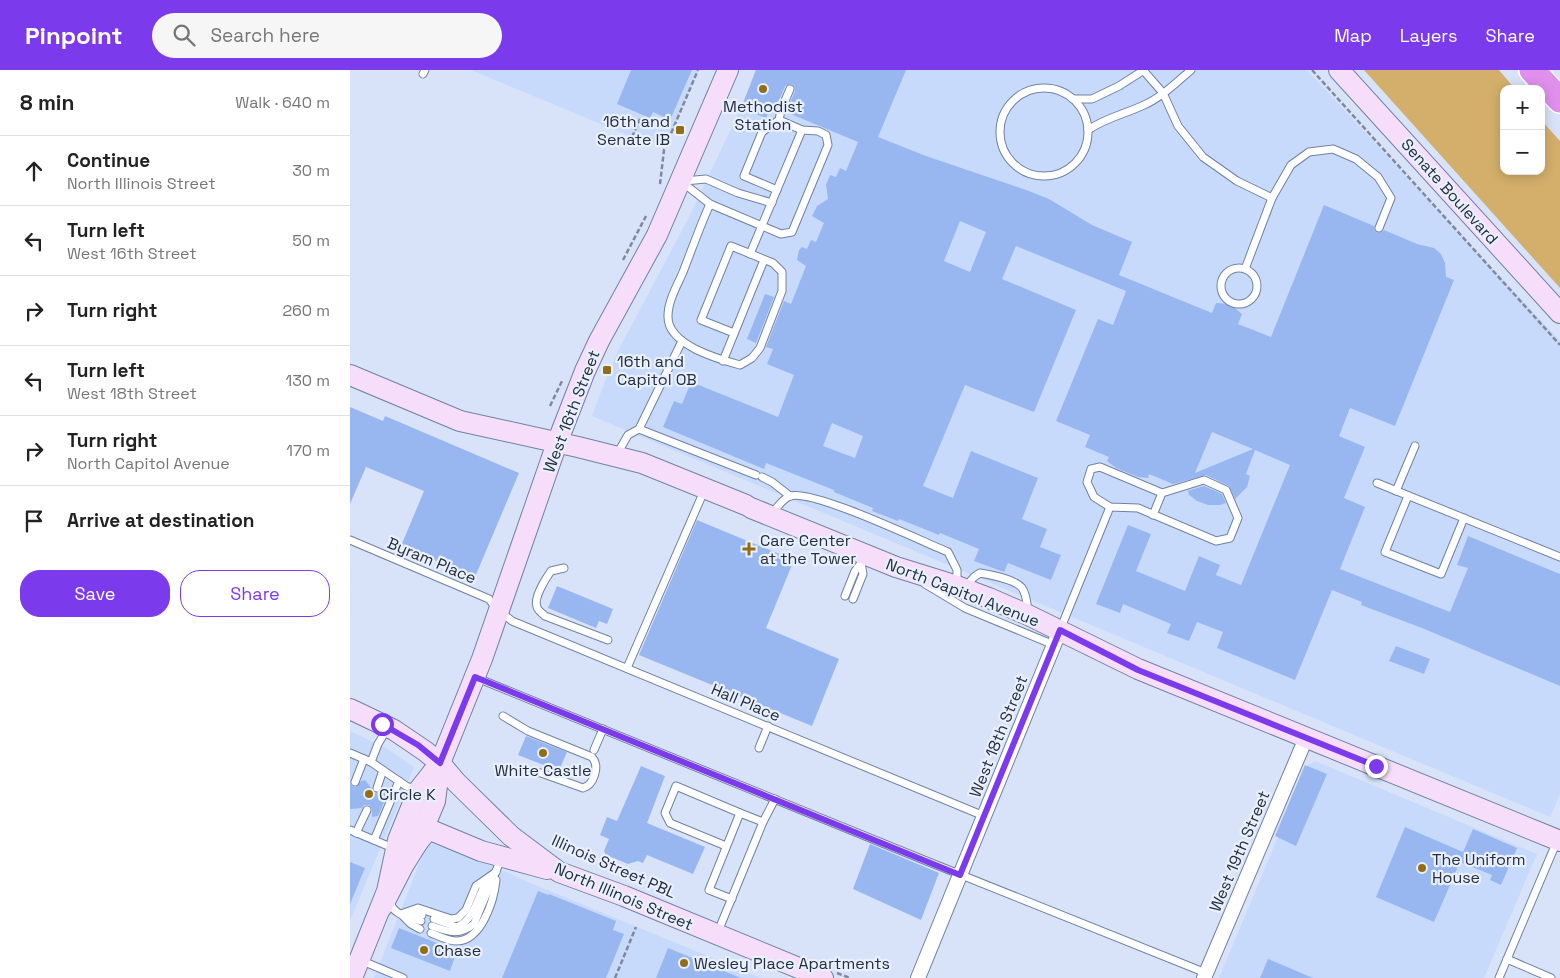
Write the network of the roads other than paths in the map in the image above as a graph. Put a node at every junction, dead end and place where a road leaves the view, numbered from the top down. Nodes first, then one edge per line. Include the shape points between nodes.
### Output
1 (728, 70) edge
2 (1143, 70) edge
3 (1191, 70) edge
4 (1339, 70) edge
5 (1524, 70) edge
6 (1532, 70) edge
7 (1535, 85) edge
8 (790, 89) dead end
9 (1162, 93) junction
10 (1545, 97) edge
11 (1073, 99) junction
12 (1560, 100) edge
13 (1560, 118) edge
14 (779, 120) junction
15 (802, 130) junction
16 (1088, 130) junction
17 (681, 181) junction
18 (777, 190) junction
19 (1272, 198) junction
20 (772, 203) junction
21 (710, 204) junction
22 (762, 226) junction
23 (1379, 228) dead end
24 (750, 254) junction
25 (764, 260) junction
26 (1246, 269) junction
27 (1560, 312) edge
28 (734, 333) junction
29 (682, 340) junction
30 (722, 361) junction
31 (350, 375) edge
32 (640, 429) junction
33 (557, 442) junction
34 (1415, 446) dead end
35 (616, 456) junction
36 (1377, 483) dead end
37 (705, 488) junction
38 (1396, 491) junction
39 (1162, 493) junction
40 (790, 496) junction
41 (1408, 496) junction
42 (1110, 507) junction
43 (770, 515) junction
44 (1153, 515) junction
45 (1464, 518) junction
46 (350, 540) edge
47 (1560, 557) edge
48 (863, 559) junction
49 (896, 567) junction
50 (564, 568) dead end
51 (961, 588) junction
52 (845, 596) dead end
53 (853, 599) dead end
54 (500, 611) junction
55 (1057, 638) junction
56 (608, 640) dead end
57 (627, 668) junction
58 (475, 677) junction
59 (350, 710) edge
60 (503, 716) dead end
61 (768, 726) junction
62 (388, 727) junction
63 (603, 729) junction
64 (1306, 738) junction
65 (759, 748) dead end
66 (594, 750) dead end
67 (350, 753) edge
68 (368, 760) junction
69 (440, 763) junction
70 (383, 770) junction
71 (527, 771) dead end
72 (399, 781) junction
73 (355, 782) dead end
74 (376, 788) dead end
75 (418, 790) junction
76 (775, 799) junction
77 (367, 810) dead end
78 (740, 812) junction
79 (984, 816) junction
80 (763, 822) junction
81 (353, 831) edge
82 (1559, 838) edge
83 (374, 840) junction
84 (726, 846) junction
85 (408, 848) junction
86 (505, 851) junction
87 (960, 875) junction
88 (398, 877) junction
89 (732, 899) junction
90 (382, 906) junction
91 (401, 914) junction
92 (421, 921) dead end
93 (432, 926) dead end
94 (717, 934) junction
95 (1507, 959) junction
96 (354, 972) edge
97 (829, 975) edge
98 (1205, 975) edge
99 (404, 978) edge
100 (918, 978) edge
101 (1499, 978) edge
102 (1551, 978) edge

1 - 17 main road, West 16th Street
2 - 9 lane
2 - 11 lane via 1120,86 1092,99
3 - 9 lane
4 - 27 main road, Senate Boulevard
5 - 7 highway
6 - 12 highway
8 - 14 lane
9 - 16 lane via 1146,104
9 - 19 lane via 1178,126 1203,157 1237,181
10 - 13 highway
11 - 16 lane via 1086,118
11 - 16 lane via 1047,88 1020,95 1003,117 1000,131 1008,158 1031,174 1058,174 1080,157
14 - 15 lane
14 - 18 lane via 762,132 744,176
15 - 18 lane
15 - 22 lane via 826,135 828,145 804,204 792,232 781,234
17 - 20 lane via 706,180
17 - 21 lane
17 - 33 main road, West 16th Street via 657,235 590,359
18 - 20 lane
19 - 23 lane via 1291,165 1309,152 1333,149 1356,159 1378,177 1391,198
19 - 26 lane
20 - 22 lane
21 - 22 lane
21 - 29 lane via 670,304 668,317 673,332
22 - 24 lane
24 - 25 lane
24 - 28 lane via 731,246 701,320
25 - 28 lane
25 - 30 lane via 782,272 782,291 760,348 740,365
26 - 26 lane via 1228,271 1221,280 1221,292 1229,301 1240,304 1255,294 1256,282
28 - 30 lane
29 - 30 lane via 687,346
29 - 32 lane
31 - 33 main road, North Capitol Avenue via 460,421
32 - 35 lane via 628,435
32 - 40 lane via 759,476
33 - 35 main road, North Capitol Avenue
33 - 54 main road, West 16th Street
34 - 38 lane
35 - 37 main road, North Capitol Avenue
36 - 38 lane
37 - 43 main road, North Capitol Avenue
37 - 57 lane via 644,636
38 - 41 lane
39 - 42 lane via 1100,466 1091,469 1087,482 1094,497
39 - 44 lane
39 - 44 lane via 1204,480 1226,490 1238,518 1230,538 1216,542
40 - 43 lane
40 - 51 lane via 812,497 849,510 948,552
41 - 45 lane
41 - 45 lane via 1386,552 1441,574
42 - 44 lane via 1138,508
42 - 55 lane, West 18th Street
43 - 48 main road, North Capitol Avenue
45 - 47 lane
46 - 54 lane, Byram Place via 489,599
48 - 49 main road, North Capitol Avenue
48 - 52 lane
48 - 53 lane via 863,574
49 - 51 main road, North Capitol Avenue
49 - 55 lane via 965,608
50 - 56 lane via 551,570 535,602 537,609 545,616
51 - 55 main road, North Capitol Avenue via 1028,615
54 - 57 lane, Hall Place via 512,620
54 - 58 main road, West 16th Street
55 - 64 main road, North Capitol Avenue
55 - 79 street, West 18th Street
57 - 61 lane, Hall Place
58 - 63 lane
58 - 69 main road, West 16th Street
59 - 62 main road
60 - 71 lane via 592,757 596,765 590,784 583,788
61 - 65 lane
61 - 79 lane, Hall Place
62 - 68 lane
62 - 69 main road
63 - 66 lane
63 - 76 lane
64 - 82 main road, North Capitol Avenue
64 - 98 street, West 19th Street
67 - 68 lane
68 - 70 lane
68 - 73 lane
69 - 75 main road, West 16th Street
69 - 85 main road, West 16th Street via 436,801
69 - 86 main road
70 - 72 lane
70 - 74 lane
72 - 75 lane
72 - 83 lane
75 - 85 main road, West 16th Street via 398,840
76 - 80 lane
76 - 87 lane
77 - 81 lane
78 - 80 lane
78 - 84 lane
78 - 84 lane via 676,786 665,813 670,823
79 - 87 street, West 18th Street
80 - 89 lane
81 - 83 lane
82 - 95 lane
83 - 85 lane
84 - 89 lane via 709,890
85 - 86 main road, North Illinois Street via 426,832 433,831 481,851
85 - 88 main road, West 16th Street
85 - 90 main road, West 16th Street
86 - 91 lane via 476,886 466,910 458,918 451,919 418,908
86 - 93 lane via 474,924 458,933
86 - 94 main road, North Illinois Street
87 - 98 lane
87 - 100 street, West 18th Street
88 - 90 main road, West 16th Street
88 - 91 lane via 390,904
89 - 94 lane
90 - 96 main road, West 16th Street
91 - 92 lane
94 - 97 main road, North Illinois Street
95 - 101 lane
95 - 102 lane
96 - 99 lane

